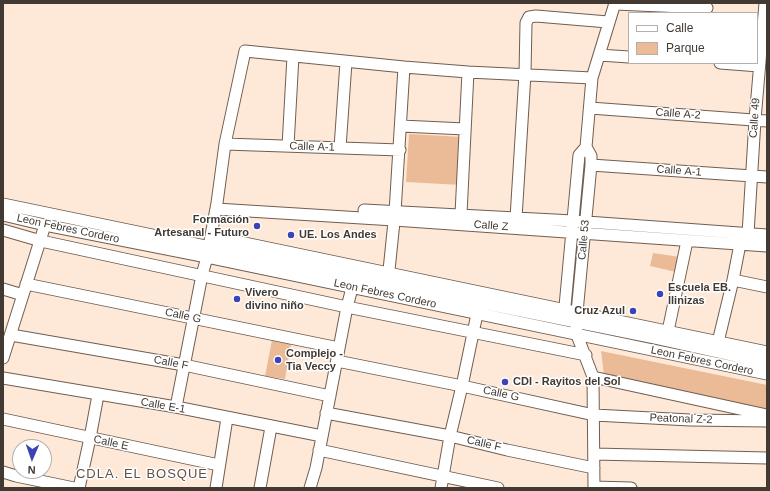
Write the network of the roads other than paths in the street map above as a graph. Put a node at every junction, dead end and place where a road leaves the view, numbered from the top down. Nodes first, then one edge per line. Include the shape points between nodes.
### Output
1 (615, 3) edge
2 (765, 3) edge
3 (708, 8) edge
4 (608, 22) junction
5 (599, 55) junction
6 (293, 56) junction
7 (628, 57) edge
8 (346, 62) junction
9 (733, 64) edge
10 (759, 66) junction
11 (404, 67) junction
12 (468, 72) junction
13 (525, 74) junction
14 (592, 78) junction
15 (590, 108) junction
16 (755, 120) junction
17 (767, 121) edge
18 (401, 126) junction
19 (465, 129) junction
20 (225, 144) junction
21 (288, 146) junction
22 (586, 147) junction
23 (340, 148) junction
24 (400, 150) junction
25 (591, 165) junction
26 (752, 176) junction
27 (767, 177) edge
28 (3, 204) edge
29 (216, 206) junction
30 (461, 214) junction
31 (3, 215) edge
32 (395, 216) junction
33 (516, 218) junction
34 (45, 225) junction
35 (573, 226) junction
36 (585, 227) junction
37 (3, 230) edge
38 (748, 234) junction
39 (767, 236) edge
40 (41, 241) junction
41 (687, 241) junction
42 (740, 244) junction
43 (209, 246) junction
44 (767, 246) edge
45 (336, 262) junction
46 (325, 271) junction
47 (202, 275) junction
48 (354, 277) junction
49 (733, 280) junction
50 (26, 284) junction
51 (388, 284) junction
52 (767, 287) edge
53 (3, 289) edge
54 (486, 294) junction
55 (23, 295) junction
56 (476, 302) junction
57 (347, 307) junction
58 (524, 307) junction
59 (477, 314) junction
60 (193, 318) junction
61 (577, 318) junction
62 (563, 320) junction
63 (474, 332) junction
64 (661, 333) junction
65 (11, 334) junction
66 (577, 335) junction
67 (718, 342) junction
68 (702, 344) junction
69 (339, 348) junction
70 (737, 351) junction
71 (767, 352) edge
72 (4, 354) edge
73 (586, 355) junction
74 (336, 361) junction
75 (767, 363) edge
76 (184, 365) junction
77 (767, 374) edge
78 (593, 377) junction
79 (3, 378) edge
80 (462, 386) junction
81 (98, 395) junction
82 (330, 396) junction
83 (176, 407) junction
84 (326, 413) junction
85 (594, 415) junction
86 (767, 415) edge
87 (227, 418) junction
88 (3, 419) edge
89 (767, 421) edge
90 (271, 427) junction
91 (322, 436) junction
92 (450, 436) junction
93 (90, 438) junction
94 (319, 450) junction
95 (594, 454) junction
96 (767, 458) edge
97 (219, 465) junction
98 (594, 468) junction
99 (3, 472) edge
100 (443, 476) junction
101 (491, 487) edge
102 (594, 487) edge
103 (74, 488) edge
104 (79, 488) edge
105 (216, 488) edge
106 (260, 488) edge
107 (310, 488) edge
108 (441, 488) edge
109 (631, 488) edge

1 - 3 street
1 - 4 street, Calle 53
2 - 10 street, Calle 49
4 - 5 street, Calle 53
4 - 13 street via 530,17 526,23
5 - 7 street
5 - 14 street, Calle 53
6 - 8 street
6 - 20 street via 245,51
6 - 21 street
8 - 11 street
8 - 23 street
9 - 10 street
10 - 16 street, Calle 49
11 - 12 street
11 - 18 street
12 - 13 street
12 - 19 street
13 - 14 street
13 - 33 street
14 - 15 street, Calle 53
15 - 16 street, Calle A-2
15 - 22 street, Calle 53
16 - 17 street, Calle A-2
16 - 26 street, Calle 49
18 - 19 street
18 - 24 street
19 - 30 street
20 - 21 street, Calle A-1
20 - 29 street
21 - 23 street, Calle A-1
22 - 25 street, Calle 53 via 591,156
22 - 35 street, Calle 53 via 579,156
23 - 24 street, Calle A-1
24 - 32 street
25 - 26 street, Calle A-1
25 - 36 street, Calle 53
26 - 27 street, Calle A-1
26 - 38 street, Calle 49
28 - 43 street, Leon Febres Cordero
29 - 32 street, Calle Z
29 - 43 street
30 - 32 street, Calle Z
30 - 33 street, Calle Z
31 - 34 street, Leon Febres Cordero
32 - 35 street, Calle Z
32 - 51 street
33 - 35 street, Calle Z
34 - 40 street
34 - 43 street, Leon Febres Cordero
35 - 36 street, Calle Z
35 - 62 street, Calle 53
36 - 38 street, Calle Z
36 - 41 street, Calle Z
36 - 61 street, Calle 53
37 - 40 street
38 - 39 street, Calle Z
40 - 47 street
40 - 50 street
41 - 42 street, Calle Z
41 - 64 street
42 - 44 street, Calle Z
42 - 49 street
43 - 45 street
43 - 46 street, Leon Febres Cordero
43 - 47 street
43 - 48 street, Leon Febres Cordero
45 - 46 street
45 - 48 street
46 - 48 street, Leon Febres Cordero
47 - 57 street
47 - 60 street
48 - 51 street, Leon Febres Cordero
48 - 51 street
48 - 57 street
49 - 52 street
49 - 67 street
50 - 55 street
50 - 60 street, Calle G
51 - 54 street
51 - 56 street, Leon Febres Cordero
51 - 59 street, Leon Febres Cordero
53 - 55 street
54 - 56 street
54 - 58 street
55 - 65 street
56 - 58 street, Leon Febres Cordero
57 - 63 street
57 - 69 street
58 - 62 street
59 - 62 street, Leon Febres Cordero
59 - 63 street
60 - 69 street, Calle G
60 - 76 street
61 - 62 street, Leon Febres Cordero
61 - 64 street, Leon Febres Cordero
61 - 66 street, Calle 53
62 - 66 street, Leon Febres Cordero
63 - 73 street
63 - 80 street
64 - 68 street, Leon Febres Cordero
65 - 72 street
65 - 76 street, Calle F
66 - 73 street, Calle 53
66 - 77 street, Leon Febres Cordero
67 - 68 street
67 - 70 street
68 - 70 street, Leon Febres Cordero
69 - 74 street
70 - 71 street
70 - 75 street, Leon Febres Cordero
73 - 78 street, Calle 53
74 - 80 street, Calle G
74 - 82 street
76 - 82 street, Calle F
76 - 83 street
78 - 85 street, Calle 53
78 - 86 street
79 - 81 street, Calle E-1
80 - 85 street, Calle G
80 - 92 street
81 - 83 street, Calle E-1
81 - 93 street
82 - 84 street
83 - 87 street, Calle E-1
84 - 91 street
84 - 92 street, Calle F
85 - 89 street, Peatonal Z-2
85 - 95 street, Calle 53
87 - 90 street, Calle E-1
87 - 97 street
88 - 93 street, Calle E
90 - 91 street, Calle E-1
90 - 106 street
91 - 94 street
92 - 98 street, Calle F
92 - 100 street
93 - 97 street, Calle E
93 - 104 street
94 - 100 street
94 - 107 street
95 - 96 street
95 - 98 street, Calle 53
97 - 105 street
98 - 102 street, Calle 53
99 - 103 street
100 - 101 street
100 - 108 street
102 - 109 street

